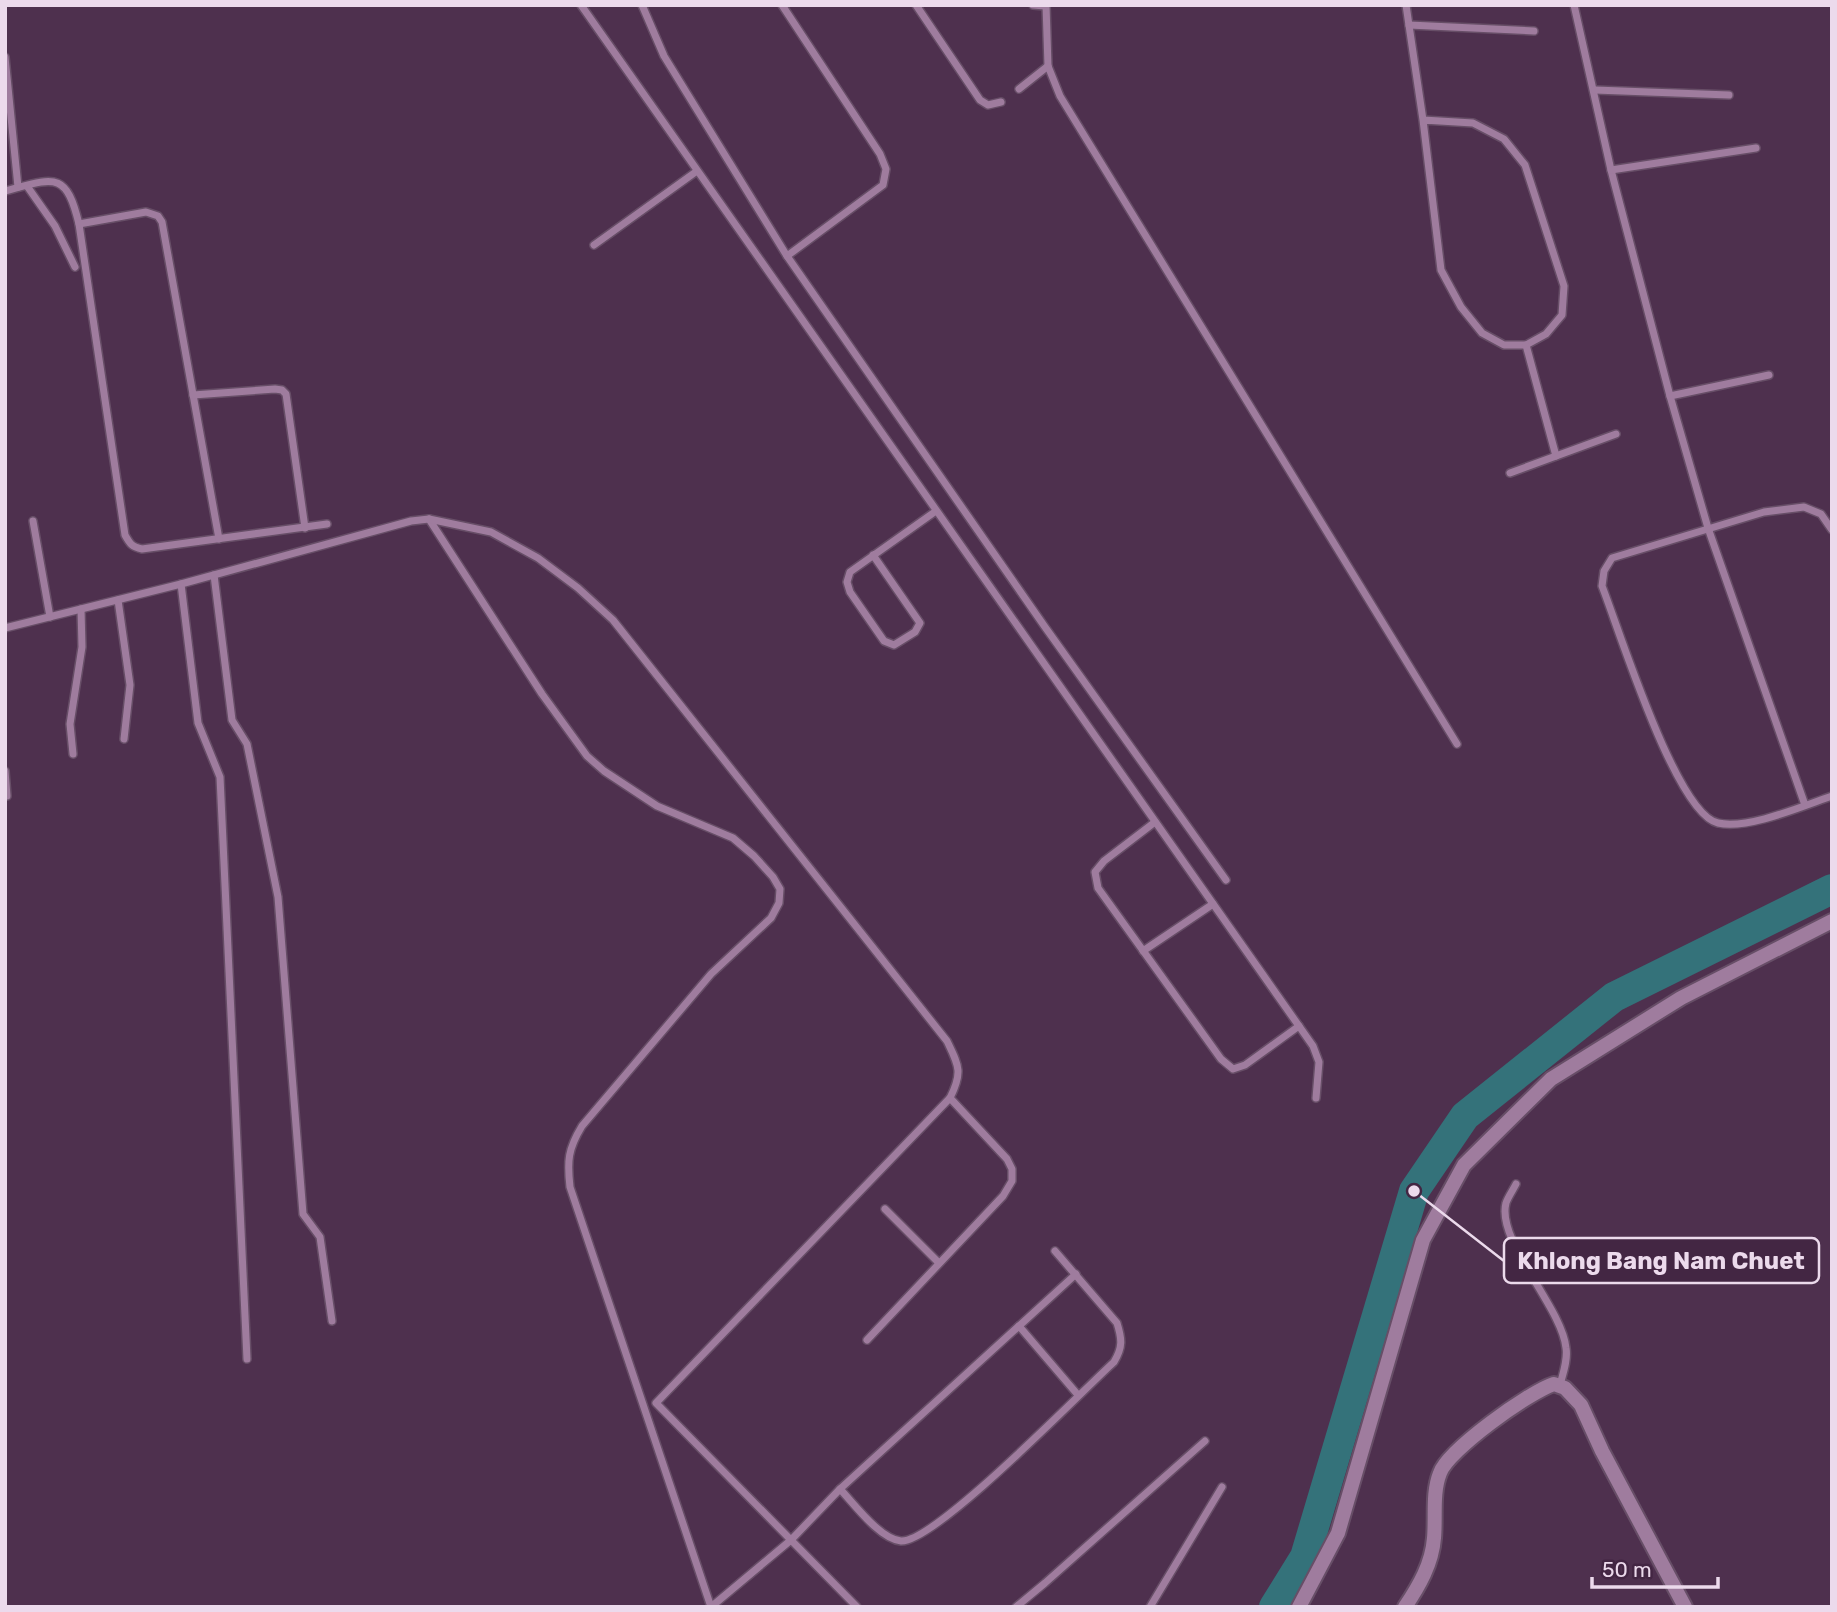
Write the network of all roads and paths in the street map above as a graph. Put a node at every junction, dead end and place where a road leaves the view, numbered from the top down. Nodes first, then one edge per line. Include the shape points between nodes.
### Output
1 (581, 5) edge
2 (642, 5) edge
3 (782, 5) edge
4 (916, 5) edge
5 (1033, 5) edge
6 (1406, 5) edge
7 (1574, 5) edge
8 (1045, 6) edge
9 (1409, 24) junction
10 (1534, 31) dead end
11 (5, 57) edge
12 (1048, 66) junction
13 (1019, 89) dead end
14 (1595, 90) junction
15 (1729, 95) dead end
16 (1001, 102) dead end
17 (1423, 120) junction
18 (1756, 148) dead end
19 (1611, 170) junction
20 (696, 171) junction
21 (27, 186) junction
22 (18, 187) junction
23 (5, 191) edge
24 (79, 224) junction
25 (594, 245) dead end
26 (788, 256) junction
27 (75, 267) dead end
28 (1526, 345) junction
29 (1769, 375) dead end
30 (193, 395) junction
31 (1670, 396) junction
32 (1616, 435) dead end
33 (1556, 456) junction
34 (1510, 473) dead end
35 (936, 511) junction
36 (429, 519) junction
37 (33, 521) dead end
38 (327, 524) dead end
39 (304, 528) junction
40 (1709, 528) junction
41 (1832, 530) edge
42 (219, 539) junction
43 (873, 555) junction
44 (214, 575) junction
45 (181, 584) junction
46 (118, 600) junction
47 (81, 609) junction
48 (50, 617) junction
49 (5, 628) edge
50 (124, 738) dead end
51 (1457, 744) dead end
52 (73, 754) dead end
53 (5, 771) edge
54 (7, 796) edge
55 (1832, 796) edge
56 (1805, 805) junction
57 (1155, 822) junction
58 (1226, 880) dead end
59 (1213, 904) junction
60 (1832, 921) edge
61 (1143, 951) junction
62 (1299, 1026) junction
63 (950, 1098) junction
64 (1316, 1098) dead end
65 (1516, 1184) dead end
66 (885, 1209) dead end
67 (1055, 1251) dead end
68 (939, 1263) junction
69 (1076, 1274) junction
70 (332, 1321) dead end
71 (1019, 1326) junction
72 (867, 1340) dead end
73 (247, 1359) dead end
74 (1560, 1385) junction
75 (1078, 1395) junction
76 (656, 1403) junction
77 (642, 1405) junction
78 (1205, 1441) dead end
79 (1222, 1487) dead end
80 (840, 1489) junction
81 (791, 1540) junction
82 (711, 1607) edge
83 (857, 1607) edge
84 (1016, 1607) edge
85 (1150, 1607) edge
86 (1300, 1607) edge
87 (1405, 1607) edge
88 (1685, 1607) edge

1 - 20 lane
2 - 26 lane via 664,56
3 - 26 lane via 886,169 883,185
4 - 16 lane via 980,100 988,105
5 - 8 lane
6 - 9 lane
7 - 14 lane
8 - 12 lane
9 - 10 lane
9 - 17 lane
11 - 22 lane
12 - 13 lane
12 - 51 lane via 1060,96
14 - 15 lane
14 - 19 lane
17 - 28 lane via 1441,270 1449,289 1482,333 1504,345
17 - 28 lane via 1473,123 1504,139 1525,165 1564,286 1562,315 1546,334
18 - 19 lane
19 - 31 lane
20 - 25 lane
20 - 35 lane
21 - 22 lane
21 - 24 lane via 62,183 73,199
21 - 27 lane via 55,226
22 - 23 lane
24 - 30 lane via 146,212 162,222
24 - 42 lane via 125,535 134,547 142,549
26 - 58 lane
28 - 33 lane
29 - 31 lane
30 - 39 lane via 275,389 286,394
30 - 42 lane
31 - 40 lane
32 - 33 lane
33 - 34 lane
35 - 43 lane
35 - 57 lane
36 - 44 lane
36 - 63 lane via 491,533 538,558 613,620 947,1041 959,1081
36 - 77 lane via 587,755 657,806 733,838 780,888 771,918 694,994 571,1144 570,1187
37 - 48 lane
38 - 39 lane
39 - 42 lane
40 - 41 lane via 1764,512 1804,507 1821,514
40 - 56 lane
40 - 56 lane via 1612,558 1602,586 1667,757 1693,805 1716,823 1743,824
43 - 43 lane via 850,572 850,592 884,641 894,645 915,632 920,623
44 - 45 lane
44 - 70 lane via 232,720 247,744 278,897 303,1214 320,1237
45 - 46 lane
45 - 73 lane via 198,723 220,777
46 - 47 lane
46 - 50 lane via 130,685
47 - 48 lane
47 - 52 lane via 82,647 70,724
48 - 49 lane
53 - 54 lane
55 - 56 lane
57 - 59 lane
57 - 61 lane via 1095,872 1098,888
59 - 61 lane
59 - 62 lane
60 - 86 street via 1681,998 1551,1079 1464,1165 1423,1240 1338,1533
61 - 62 lane via 1233,1069
62 - 64 lane via 1319,1062
63 - 68 lane via 1007,1158 1012,1181 990,1212
63 - 76 lane
65 - 74 lane via 1506,1204 1506,1220 1566,1345
66 - 68 lane
67 - 69 lane
68 - 72 lane
69 - 71 lane
69 - 75 lane via 1122,1337 1122,1350 1114,1362
71 - 75 lane
71 - 80 lane
74 - 87 street via 1542,1389 1445,1462 1436,1490 1434,1541 1427,1570
74 - 88 street via 1581,1405
75 - 80 lane via 964,1503 912,1539 900,1541 884,1535
76 - 77 lane
76 - 81 lane
77 - 82 lane
78 - 84 lane
79 - 85 lane
80 - 81 lane
81 - 82 lane
81 - 83 lane

